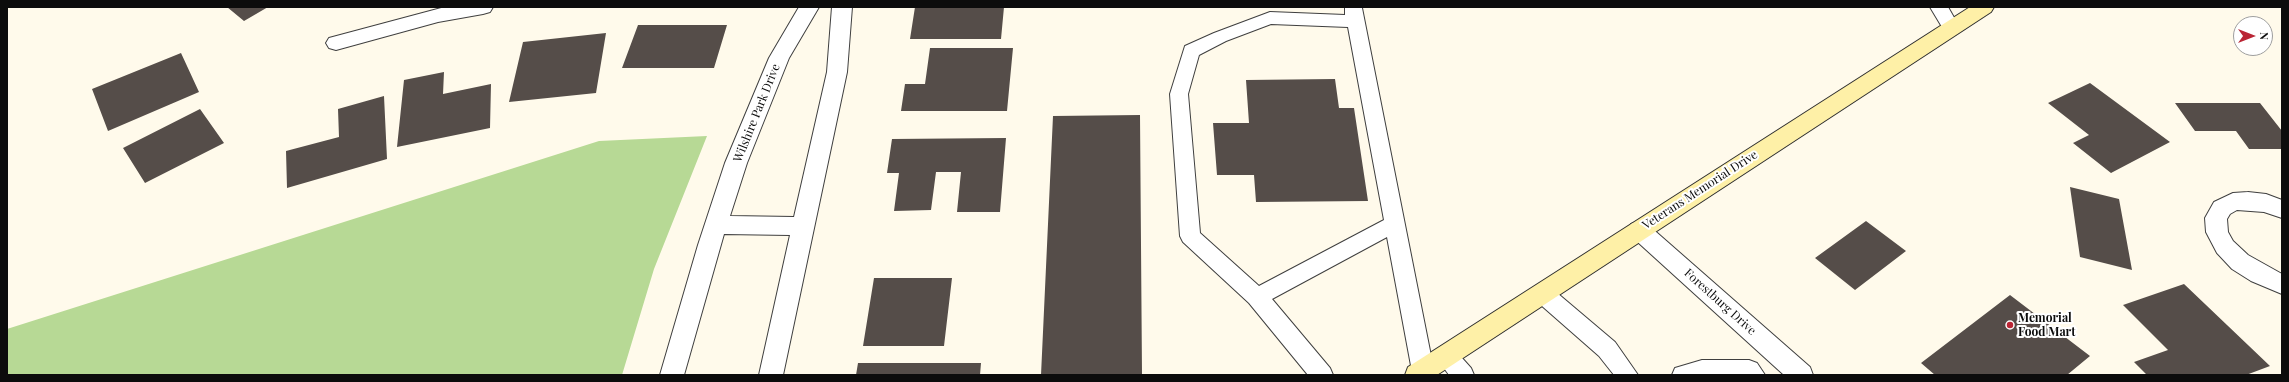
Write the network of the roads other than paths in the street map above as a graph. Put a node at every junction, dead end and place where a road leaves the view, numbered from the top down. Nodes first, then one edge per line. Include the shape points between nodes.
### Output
1 (483, 7) edge
2 (809, 7) edge
3 (842, 7) edge
4 (1938, 7) edge
5 (1984, 7) edge
6 (1354, 14) edge
7 (1951, 28) junction
8 (336, 43) dead end
9 (2282, 209) edge
10 (1394, 224) junction
11 (716, 225) junction
12 (803, 226) junction
13 (1639, 230) junction
14 (2282, 284) edge
15 (1542, 293) junction
16 (1257, 296) junction
17 (1446, 356) junction
18 (1420, 373) edge
19 (672, 375) edge
20 (771, 375) edge
21 (1322, 375) edge
22 (1463, 375) edge
23 (1627, 375) edge
24 (1683, 375) edge
25 (1754, 375) edge
26 (1801, 375) edge

1 - 8 street via 438,15
2 - 11 street, Wilshire Park Drive via 779,58 736,163
3 - 12 street via 836,72
4 - 7 lane
5 - 7 main road, Veterans Memorial Drive
6 - 10 lane
6 - 16 lane via 1270,18 1190,51 1179,94 1190,236
7 - 13 main road, Veterans Memorial Drive
9 - 14 street via 2260,202 2233,202 2222,208 2216,218 2217,232 2225,247 2240,262
10 - 16 lane
10 - 18 lane
11 - 12 street
11 - 19 street, Wilshire Park Drive
12 - 20 street
13 - 15 main road, Veterans Memorial Drive
13 - 26 street, Forestburg Drive
15 - 17 main road, Veterans Memorial Drive
15 - 23 lane via 1607,349
16 - 21 lane
17 - 18 main road, Veterans Memorial Drive
17 - 22 lane
24 - 25 lane via 1702,370 1749,370

